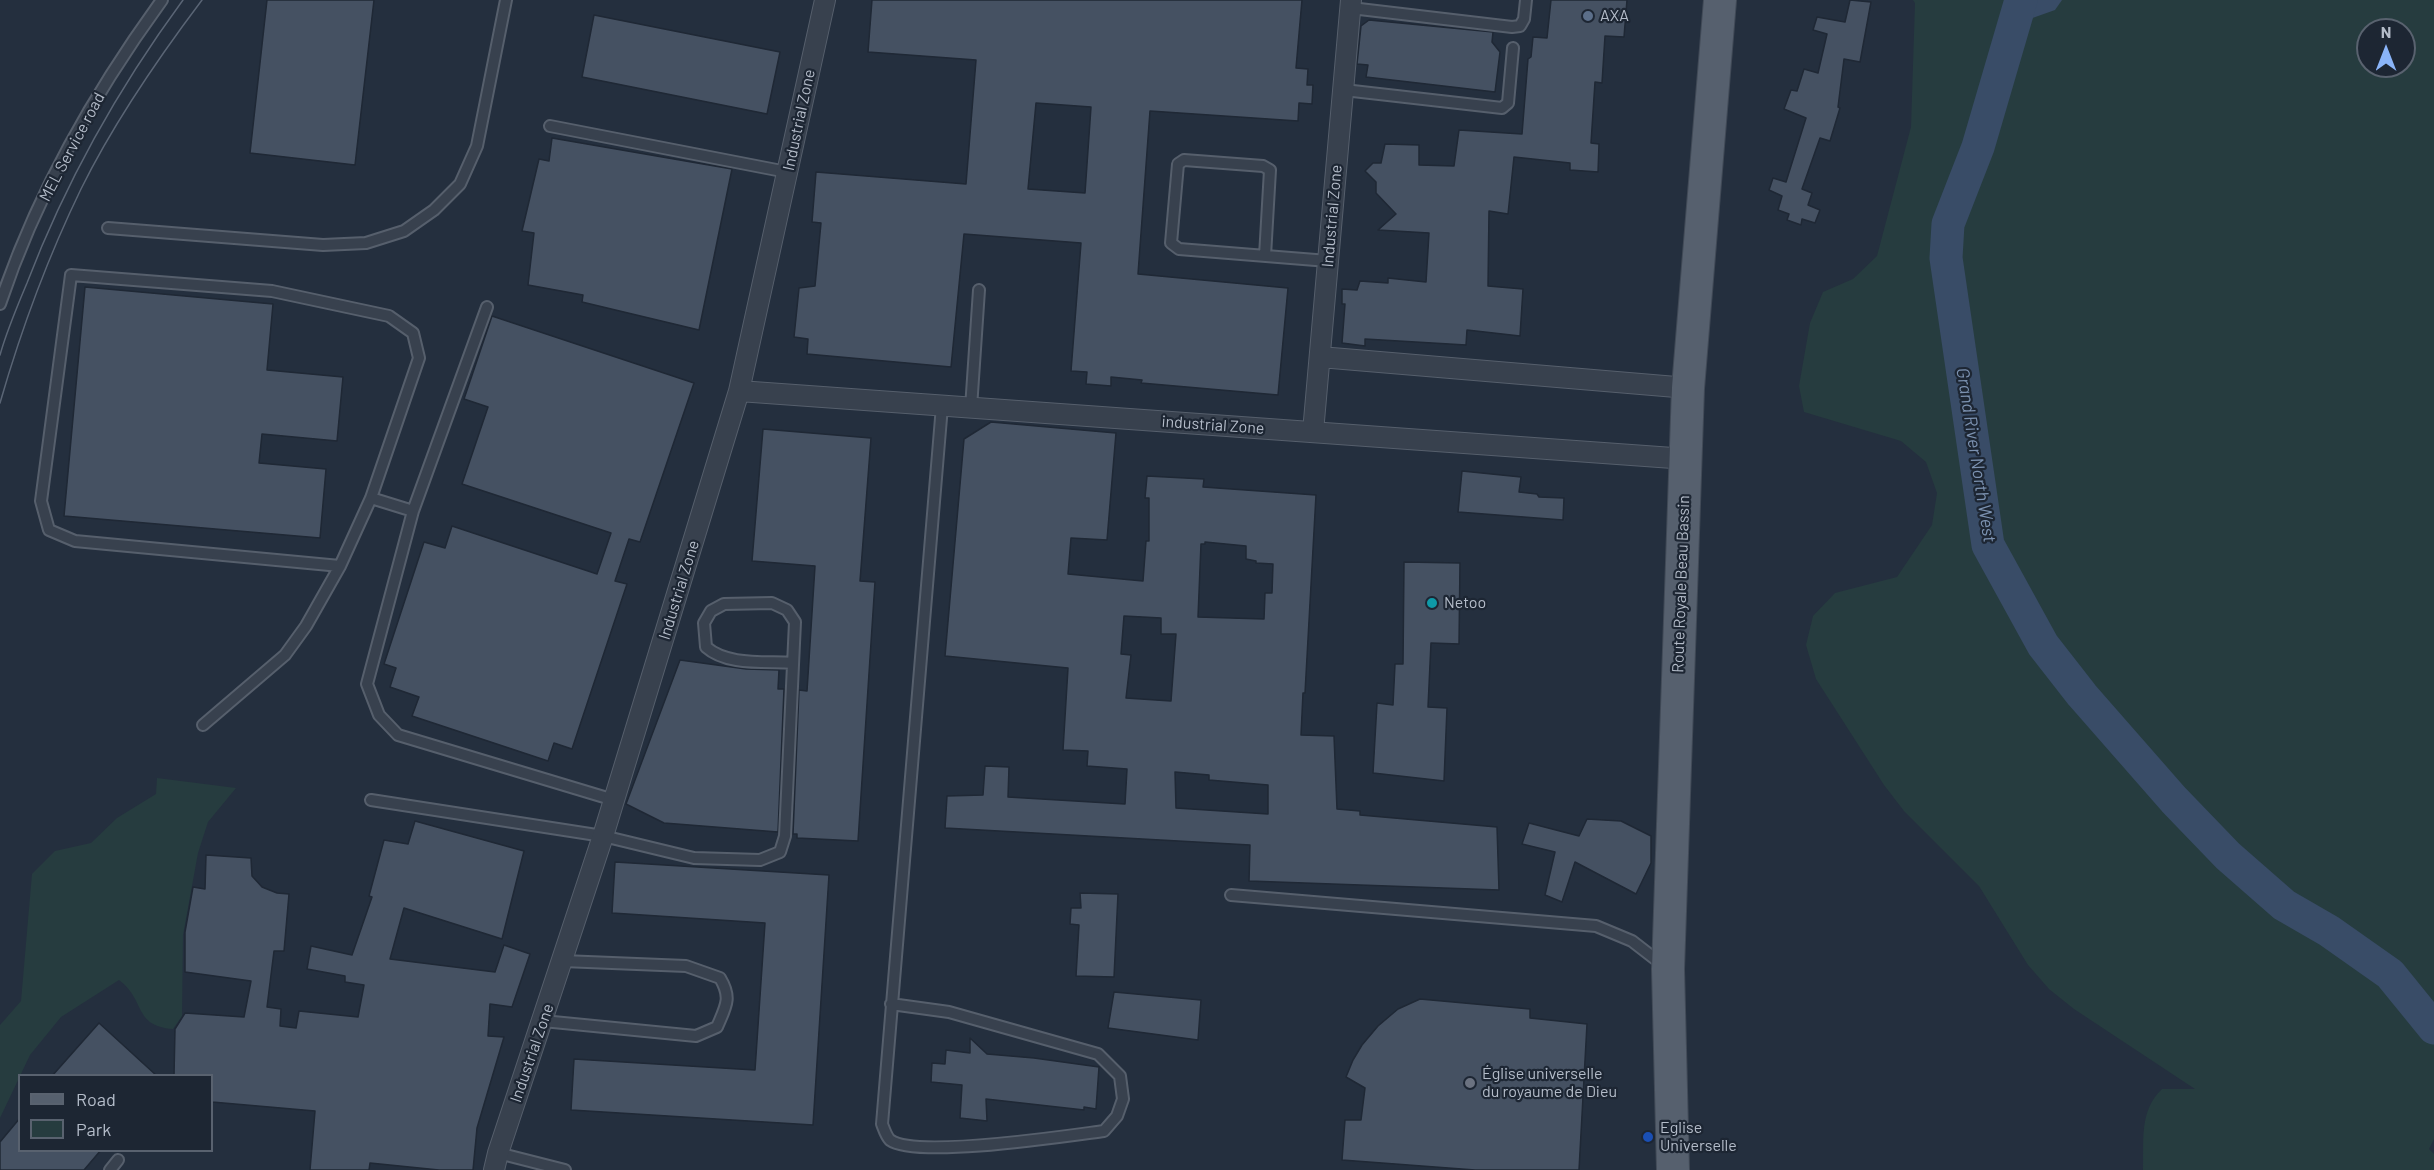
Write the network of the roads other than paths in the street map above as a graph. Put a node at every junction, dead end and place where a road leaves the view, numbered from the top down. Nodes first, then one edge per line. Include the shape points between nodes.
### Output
1 (162, 0) edge
2 (506, 0) edge
3 (825, 0) edge
4 (1526, 0) edge
5 (1720, 0) edge
6 (1351, 4) edge
7 (1513, 48) dead end
8 (1344, 90) junction
9 (550, 126) dead end
10 (787, 172) junction
11 (108, 228) dead end
12 (1265, 256) junction
13 (1328, 261) junction
14 (980, 290) dead end
15 (0, 304) edge
16 (487, 307) dead end
17 (1320, 357) junction
18 (1688, 388) junction
19 (739, 391) junction
20 (942, 406) junction
21 (970, 408) junction
22 (1313, 432) junction
23 (1687, 459) junction
24 (371, 498) junction
25 (413, 511) junction
26 (340, 566) junction
27 (793, 663) junction
28 (203, 725) dead end
29 (371, 800) dead end
30 (614, 800) junction
31 (603, 836) junction
32 (1231, 895) dead end
33 (563, 961) junction
34 (1668, 969) junction
35 (891, 1004) junction
36 (543, 1021) junction
37 (118, 1161) dead end
38 (496, 1161) edge
39 (110, 1170) edge
40 (565, 1170) edge
41 (1673, 1170) edge

1 - 15 lane, MEL Service road via 86,118 50,187
2 - 11 lane via 477,146 460,184 434,210 404,231 366,243 323,245
3 - 10 street, Industrial Zone
4 - 6 lane via 1524,20 1520,26 1512,27
5 - 18 main road, Route Royale Beau Bassin
6 - 8 street, Industrial Zone
7 - 8 lane via 1508,103 1502,108
8 - 13 street, Industrial Zone
9 - 10 lane
10 - 19 street, Industrial Zone
12 - 12 lane via 1179,249 1171,243 1178,164 1184,160 1263,166 1270,170
12 - 13 lane
13 - 17 street, Industrial Zone
14 - 21 lane
16 - 25 lane
17 - 18 street
17 - 22 street, Industrial Zone
18 - 23 main road, Route Royale Beau Bassin
19 - 20 street, industrial Zone
19 - 30 street, Industrial Zone
20 - 21 street, industrial Zone
20 - 35 lane
21 - 22 street, industrial Zone
22 - 23 street, industrial Zone
23 - 34 main road, Route Royale Beau Bassin
24 - 25 lane
24 - 26 lane
24 - 26 lane via 419,358 413,333 389,316 272,291 71,275 41,501 49,530 75,541
25 - 30 lane via 367,684 379,715 398,735
26 - 28 lane via 285,655
27 - 27 lane via 795,622 787,609 772,603 724,604 711,611 704,623 706,647 715,655
27 - 31 lane via 785,836 780,852 760,860 694,858
29 - 31 lane
30 - 31 street, Industrial Zone
31 - 33 street, Industrial Zone
32 - 34 lane via 1596,926 1632,941
33 - 36 street, Industrial Zone
33 - 36 lane via 686,966 720,978 727,990 727,1005 717,1027 696,1036
34 - 41 main road, Route Royale Beau Bassin
35 - 35 lane via 882,1124 889,1139 924,1149 1025,1141 1104,1131 1117,1116 1123,1100 1120,1076 1098,1054 949,1012
36 - 38 street, Industrial Zone
37 - 39 lane
38 - 40 lane

